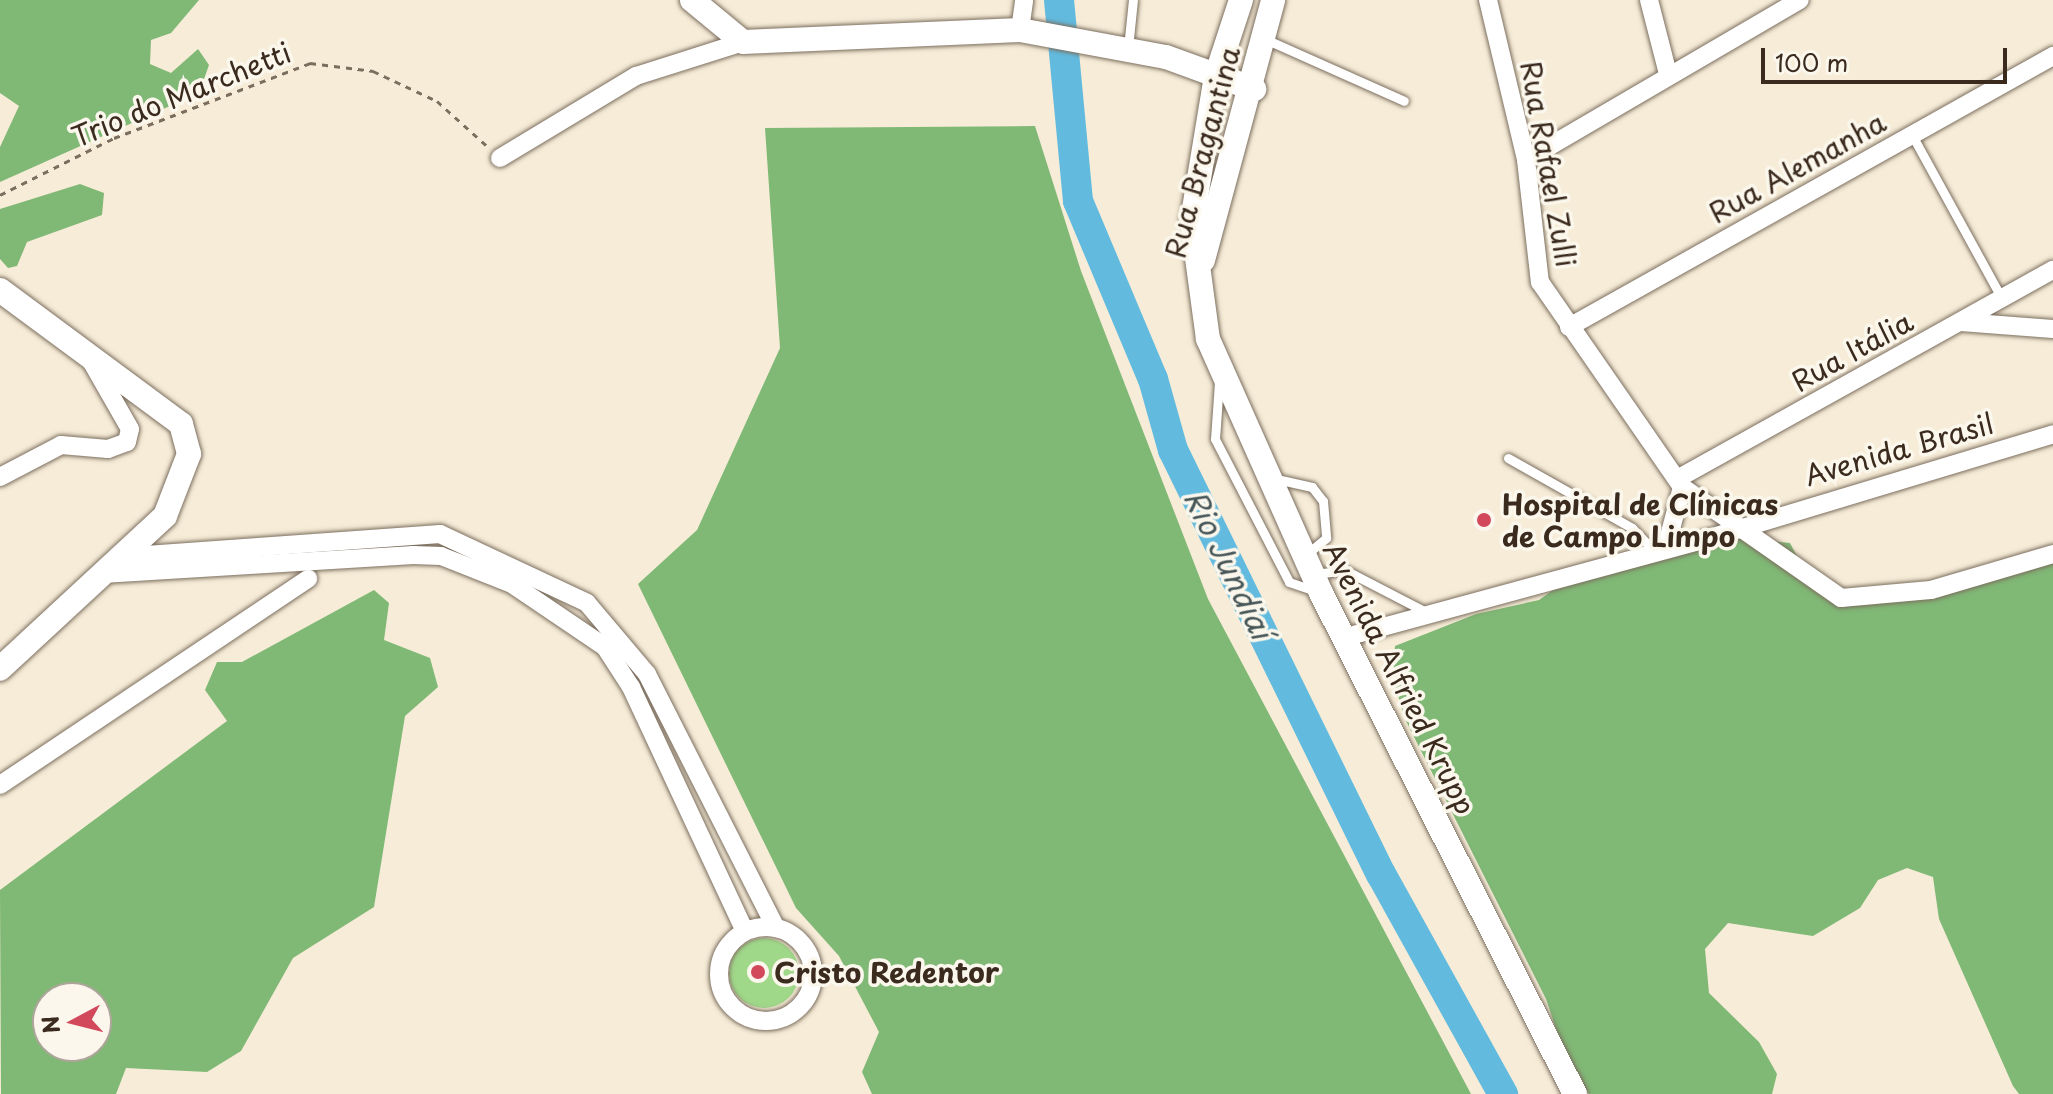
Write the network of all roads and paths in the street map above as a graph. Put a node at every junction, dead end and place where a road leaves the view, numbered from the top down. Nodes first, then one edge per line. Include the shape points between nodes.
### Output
1 (692, 0) edge
2 (1024, 0) edge
3 (1133, 0) edge
4 (1241, 0) edge
5 (1273, 0) edge
6 (1488, 0) edge
7 (1649, 0) edge
8 (1800, 0) edge
9 (1020, 30) junction
10 (1264, 39) junction
11 (743, 42) junction
12 (1117, 47) junction
13 (2053, 56) edge
14 (1166, 57) junction
15 (1668, 74) junction
16 (1216, 76) junction
17 (1254, 89) junction
18 (1404, 101) dead end
19 (1210, 112) junction
20 (1912, 135) junction
21 (500, 158) joint
22 (1526, 160) junction
23 (0, 195) edge
24 (2053, 270) edge
25 (1199, 279) junction
26 (0, 290) edge
27 (2002, 299) junction
28 (1961, 322) junction
29 (1569, 327) junction
30 (2053, 329) edge
31 (85, 352) junction
32 (1220, 371) junction
33 (2053, 434) edge
34 (1508, 458) dead end
35 (0, 477) edge
36 (1265, 477) junction
37 (1680, 483) junction
38 (1744, 527) junction
39 (1659, 549) junction
40 (2053, 554) edge
41 (110, 566) junction
42 (1312, 575) junction
43 (518, 576) junction
44 (308, 579) dead end
45 (1426, 612) junction
46 (1346, 637) junction
47 (0, 669) edge
48 (0, 785) edge
49 (776, 928) junction
50 (745, 931) junction
51 (1575, 1094) edge

1 - 11 main road
2 - 9 street
3 - 12 lane
4 - 16 main road, Rua Bragantina
5 - 10 main road, Rua Bragantina
6 - 22 street, Rua Rafael Zulli
7 - 15 street
8 - 15 street
9 - 11 main road
9 - 12 main road
10 - 17 main road, Rua Bragantina
10 - 18 lane
11 - 21 street via 636,76
12 - 14 main road
13 - 20 street, Rua Alemanha
14 - 16 main road
14 - 19 main road
15 - 22 street
16 - 17 main road
16 - 19 main road, Rua Bragantina
17 - 25 main road, Rua Bragantina
19 - 25 main road, Rua Bragantina via 1192,221
20 - 27 lane
20 - 29 street, Rua Alemanha
21 - 23 path, Trio do Marchetti via 437,101 373,71 310,63 114,138
22 - 29 street, Rua Rafael Zulli via 1531,252 1540,282
24 - 27 street, Rua Itália
25 - 32 main road, Avenida Alfried Krupp
26 - 31 main road
27 - 28 street, Rua Itália
28 - 30 street
28 - 37 street, Rua Itália
29 - 37 street, Rua Rafael Zulli
31 - 35 street via 130,429 127,442 108,449 61,445
31 - 41 main road via 181,424 186,437 187,471 177,498
32 - 36 main road, Avenida Alfried Krupp
32 - 42 lane via 1215,439 1289,582
33 - 38 street, Avenida Brasil
34 - 39 lane via 1632,528
36 - 42 main road, Avenida Alfried Krupp
36 - 42 lane via 1303,483 1323,501 1326,538
37 - 38 street
37 - 39 street
38 - 39 street, Avenida Brasil
38 - 40 street via 1841,598 1931,590
39 - 45 street, Avenida Brasil
41 - 43 street via 441,556
41 - 43 street via 440,534
41 - 47 main road
42 - 45 lane via 1345,570
42 - 46 main road, Avenida Alfried Krupp
43 - 49 street via 587,603 628,646
43 - 50 street via 605,647 631,687
44 - 48 street
45 - 46 street, Avenida Brasil
46 - 51 main road, Avenida Alfried Krupp
49 - 50 street
49 - 50 street via 801,943 813,970 797,1009 771,1021 743,1015 723,994 724,951

